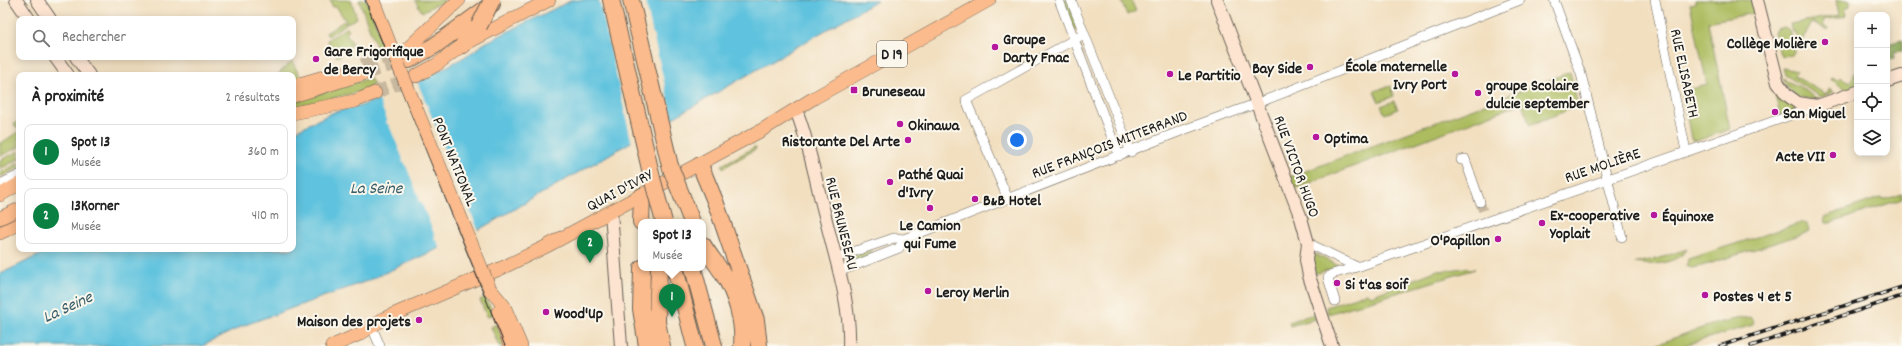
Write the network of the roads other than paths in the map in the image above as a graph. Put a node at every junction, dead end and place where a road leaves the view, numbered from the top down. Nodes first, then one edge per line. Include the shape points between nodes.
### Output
1 (16, 0) edge
2 (37, 0) edge
3 (373, 0) edge
4 (459, 0) edge
5 (483, 0) edge
6 (492, 0) edge
7 (498, 0) edge
8 (549, 0) edge
9 (611, 0) edge
10 (631, 0) edge
11 (989, 0) edge
12 (1058, 0) edge
13 (1071, 0) edge
14 (1217, 0) edge
15 (1520, 0) edge
16 (1554, 0) edge
17 (1655, 0) edge
18 (1757, 0) edge
19 (535, 4) edge
20 (27, 16) edge
21 (48, 16) edge
22 (1084, 34) junction
23 (1074, 39) junction
24 (463, 45) junction
25 (402, 52) junction
26 (57, 60) edge
27 (78, 60) edge
28 (66, 72) edge
29 (87, 72) edge
30 (416, 76) tunnel mouth
31 (1902, 76) edge
32 (1890, 80) edge
33 (296, 85) edge
34 (375, 93) tunnel mouth
35 (1854, 93) edge
36 (296, 95) edge
37 (1258, 103) junction
38 (1818, 106) junction
39 (796, 110) junction
40 (296, 112) edge
41 (1686, 151) junction
42 (1131, 152) junction
43 (1119, 156) junction
44 (1461, 160) dead end
45 (700, 165) junction
46 (670, 166) junction
47 (16, 176) edge
48 (652, 178) junction
49 (1607, 179) junction
50 (0, 184) edge
51 (16, 186) edge
52 (0, 195) edge
53 (16, 195) edge
54 (642, 196) junction
55 (1008, 199) junction
56 (1480, 202) tunnel mouth
57 (0, 203) edge
58 (16, 210) edge
59 (611, 212) junction
60 (0, 218) edge
61 (641, 219) edge
62 (657, 219) edge
63 (663, 219) edge
64 (682, 219) edge
65 (691, 219) edge
66 (16, 225) edge
67 (0, 233) edge
68 (1622, 236) dead end
69 (904, 239) junction
70 (1308, 243) junction
71 (871, 246) junction
72 (706, 250) edge
73 (840, 257) junction
74 (875, 258) junction
75 (1357, 266) junction
76 (844, 270) junction
77 (642, 271) edge
78 (659, 271) edge
79 (676, 271) edge
80 (694, 271) edge
81 (1335, 301) dead end
82 (497, 303) junction
83 (372, 327) junction
84 (332, 346) edge
85 (380, 346) edge
86 (510, 346) edge
87 (521, 346) edge
88 (621, 346) edge
89 (647, 346) edge
90 (662, 346) edge
91 (695, 346) edge
92 (714, 346) edge
93 (742, 346) edge
94 (759, 346) edge
95 (849, 346) edge
96 (1332, 346) edge

1 - 20 main road
2 - 21 main road
3 - 25 main road, PONT NATIONAL
4 - 25 main road
5 - 25 highway via 432,37
6 - 24 highway, bridge via 479,26
7 - 25 highway via 434,46
8 - 19 main road
9 - 48 highway
10 - 46 highway
11 - 39 main road, D 19
12 - 23 street
13 - 22 street
14 - 37 main road, RUE VICTOR HUGO via 1250,90
15 - 37 street, RUE FRANÇOIS MITTERRAND
16 - 49 street via 1581,74
17 - 41 street, RUE ELISABETH
18 - 38 main road via 1778,83 1792,100
19 - 24 main road
22 - 23 street
22 - 42 street
23 - 43 street
23 - 55 street via 966,100
24 - 30 main road
25 - 82 main road, PONT NATIONAL, bridge
26 - 28 main road
27 - 29 main road
31 - 32 main road
33 - 36 main road via 364,69
34 - 40 main road via 355,101
35 - 38 main road, RUE MOLIÈRE
37 - 42 street, RUE FRANÇOIS MITTERRAND
37 - 70 main road, RUE VICTOR HUGO via 1302,218
38 - 41 street, RUE MOLIÈRE
39 - 45 main road, QUAI D'IVRY
39 - 73 main road, RUE BRUNESEAU
41 - 49 street, RUE MOLIÈRE
42 - 43 street, RUE FRANÇOIS MITTERRAND
43 - 55 street, RUE FRANÇOIS MITTERRAND
44 - 56 street via 1465,159 1472,188
45 - 54 main road, QUAI D'IVRY
45 - 94 highway via 756,320
46 - 64 highway, bridge
46 - 65 highway, bridge
47 - 50 street
48 - 62 highway, bridge
48 - 63 highway, bridge
49 - 68 street
49 - 75 street, RUE MOLIÈRE via 1486,217
51 - 52 main road
53 - 57 main road
54 - 59 main road, QUAI D'IVRY
54 - 61 highway
55 - 69 street, RUE FRANÇOIS MITTERRAND
58 - 60 main road
59 - 83 main road, QUAI D'IVRY via 513,263 383,319
59 - 88 main road
66 - 67 main road
69 - 71 street, RUE FRANÇOIS MITTERRAND via 894,238
69 - 74 street, RUE FRANÇOIS MITTERRAND via 899,248
70 - 75 street
70 - 96 main road, RUE VICTOR HUGO via 1308,276
71 - 73 street, RUE FRANÇOIS MITTERRAND
71 - 74 street
72 - 93 highway via 732,291 742,324
73 - 76 main road, RUE BRUNESEAU
74 - 76 street, RUE FRANÇOIS MITTERRAND
75 - 81 street, RUE MOLIÈRE via 1332,274 1328,278
76 - 95 main road, RUE BRUNESEAU via 850,329
77 - 89 highway via 641,309
78 - 90 highway via 657,322
79 - 91 highway
80 - 92 highway
82 - 86 main road
82 - 87 main road
83 - 84 main road, QUAI D'IVRY
83 - 85 street

